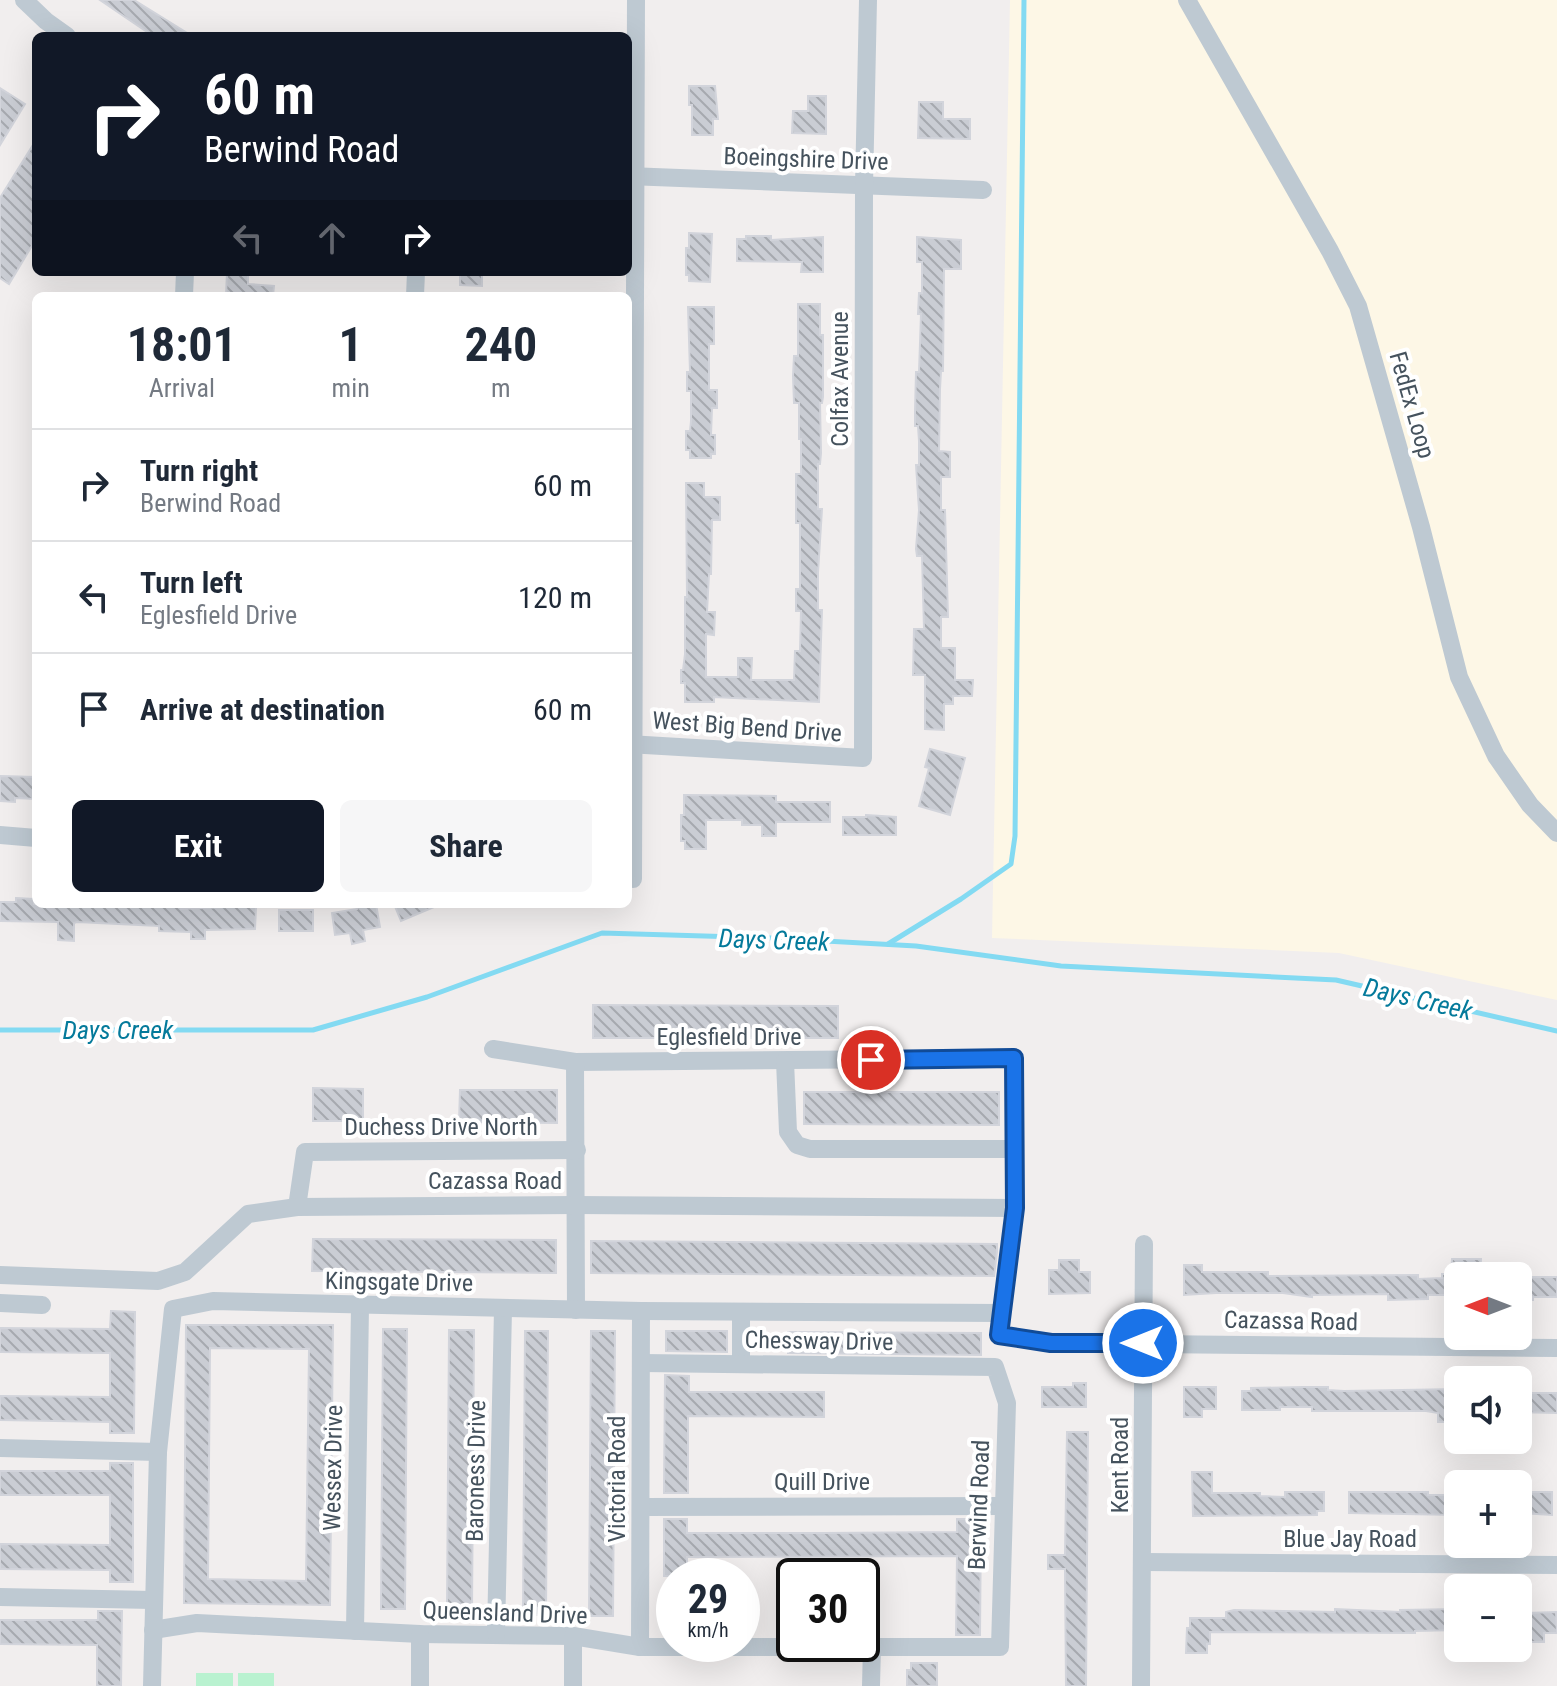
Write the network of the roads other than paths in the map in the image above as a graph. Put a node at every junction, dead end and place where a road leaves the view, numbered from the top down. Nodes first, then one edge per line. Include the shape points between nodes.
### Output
1 (24, 0) edge
2 (636, 0) edge
3 (868, 0) edge
4 (1187, 0) edge
5 (61, 32) edge
6 (632, 141) edge
7 (632, 176) edge
8 (864, 186) junction
9 (983, 190) dead end
10 (632, 744) edge
11 (863, 758) joint
12 (632, 812) edge
13 (1557, 833) edge
14 (0, 835) edge
15 (32, 838) edge
16 (633, 879) dead end
17 (493, 1049) dead end
18 (785, 1061) junction
19 (575, 1062) junction
20 (1013, 1149) junction
21 (577, 1150) junction
22 (576, 1205) junction
23 (297, 1207) junction
24 (1015, 1208) junction
25 (1144, 1244) dead end
26 (0, 1275) edge
27 (0, 1303) edge
28 (42, 1305) dead end
29 (360, 1306) junction
30 (503, 1309) junction
31 (576, 1310) junction
32 (641, 1311) junction
33 (741, 1312) junction
34 (1002, 1313) junction
35 (1143, 1343) junction
36 (1557, 1348) edge
37 (642, 1363) junction
38 (741, 1364) junction
39 (995, 1367) joint
40 (0, 1448) edge
41 (158, 1452) junction
42 (1002, 1506) junction
43 (641, 1507) junction
44 (1144, 1562) junction
45 (1557, 1565) edge
46 (0, 1597) edge
47 (153, 1600) junction
48 (153, 1630) junction
49 (355, 1631) junction
50 (420, 1634) junction
51 (496, 1634) junction
52 (573, 1636) junction
53 (776, 1646) edge
54 (880, 1646) edge
55 (640, 1647) junction
56 (1000, 1647) joint
57 (872, 1662) edge
58 (152, 1686) edge
59 (420, 1686) edge
60 (573, 1686) edge
61 (871, 1686) edge
62 (1141, 1686) edge

1 - 5 street
2 - 6 street
3 - 8 street, Colfax Avenue
4 - 13 street, FedEx Loop via 1358,306 1459,677 1496,756
7 - 8 street, Boeingshire Drive
8 - 9 street, Boeingshire Drive
8 - 11 street, Colfax Avenue
10 - 11 street, West Big Bend Drive
12 - 16 street
14 - 15 street
17 - 19 street, Eglesfield Drive
18 - 19 street, Eglesfield Drive
18 - 20 street via 788,1132 797,1145
18 - 20 street, Eglesfield Drive via 1014,1058
19 - 21 street
20 - 24 street
21 - 22 street
21 - 23 street, Duchess Drive North via 305,1152
22 - 23 street, Cazassa Road
22 - 24 street, Cazassa Road
22 - 31 street
23 - 26 street, Cazassa Road via 248,1214 185,1272 158,1281
24 - 34 street
25 - 35 street, Kent Road
27 - 28 street
29 - 30 street, Kingsgate Drive
29 - 41 street, Kingsgate Drive via 213,1301 173,1309
29 - 49 street, Wessex Drive
30 - 31 street, Kingsgate Drive
30 - 51 street, Baroness Drive
31 - 32 street, Kingsgate Drive
32 - 33 street, Kingsgate Drive
32 - 37 street, Victoria Road
33 - 34 street, Kingsgate Drive
33 - 38 street
34 - 35 street, Cazassa Road via 999,1335 1051,1343
35 - 36 street, Cazassa Road
35 - 44 street, Kent Road
37 - 38 street, Chessway Drive
37 - 43 street, Victoria Road
38 - 39 street, Chessway Drive
39 - 42 street, Berwind Road via 1007,1403
40 - 41 street
41 - 47 street, Kingsgate Drive
42 - 43 street, Quill Drive
42 - 56 street, Berwind Road
43 - 55 street, Victoria Road
44 - 45 street, Blue Jay Road
44 - 62 street, Kent Road
46 - 47 street
47 - 48 street, Kingsgate Drive
48 - 49 street, Queensland Drive via 197,1623
48 - 58 street, Kingsgate Drive
49 - 50 street, Queensland Drive
50 - 51 street, Queensland Drive
50 - 59 street
51 - 52 street, Queensland Drive
52 - 55 street, Queensland Drive
52 - 60 street
53 - 55 street, Queensland Drive
54 - 56 street, Queensland Drive
57 - 61 street

